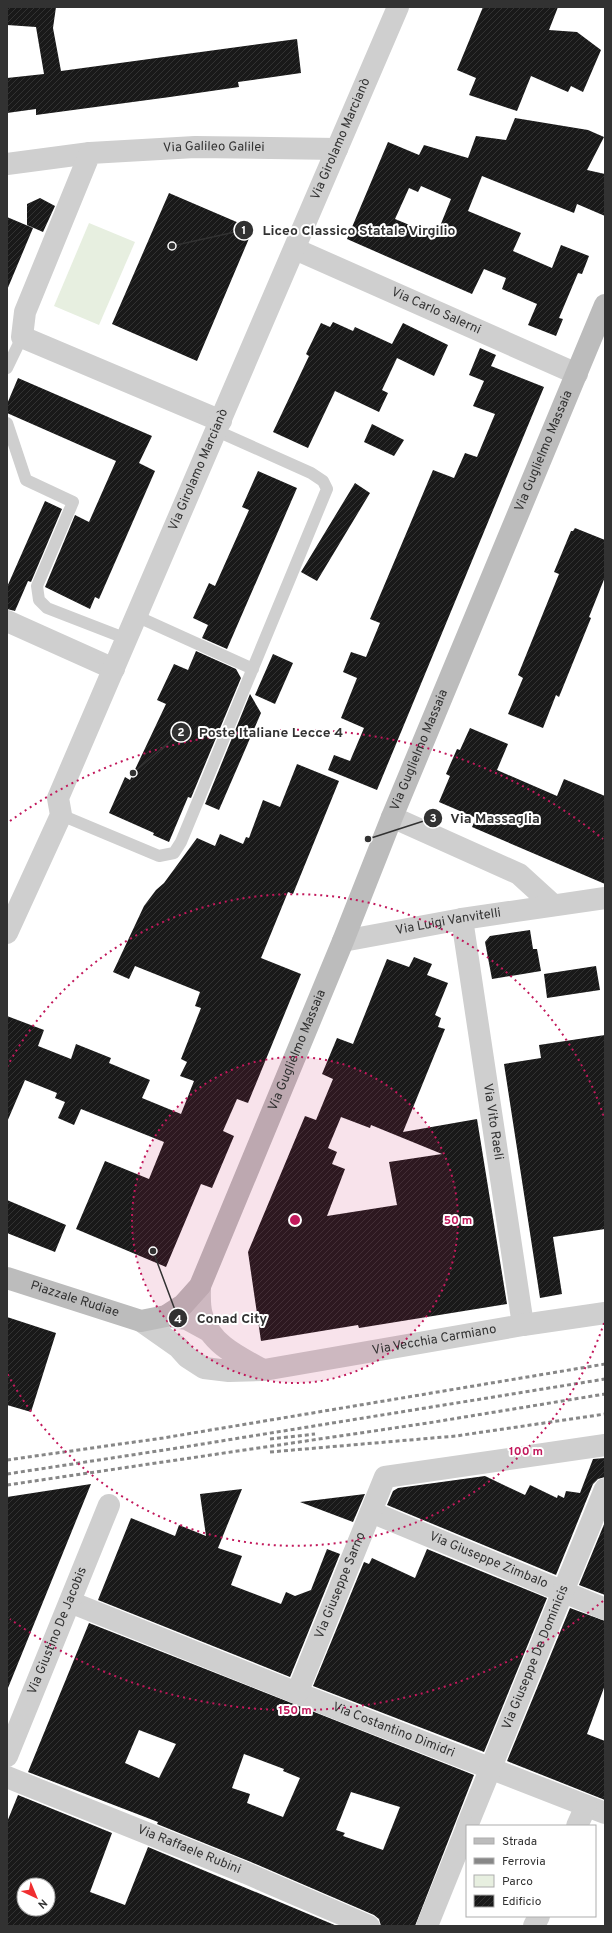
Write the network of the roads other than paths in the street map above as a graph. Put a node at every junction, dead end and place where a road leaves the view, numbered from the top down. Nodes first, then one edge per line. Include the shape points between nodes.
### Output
1 (398, 7) edge
2 (337, 149) junction
3 (90, 153) junction
4 (7, 164) edge
5 (295, 249) junction
6 (605, 305) edge
7 (14, 334) edge
8 (7, 368) edge
9 (577, 374) junction
10 (7, 423) edge
11 (219, 426) junction
12 (136, 616) junction
13 (7, 621) edge
14 (127, 639) junction
15 (253, 668) junction
16 (114, 669) junction
17 (61, 815) junction
18 (392, 817) junction
19 (605, 898) edge
20 (554, 905) junction
21 (462, 919) junction
22 (7, 933) edge
23 (343, 941) junction
24 (7, 1278) edge
25 (200, 1286) junction
26 (605, 1313) edge
27 (166, 1316) junction
28 (142, 1321) junction
29 (523, 1325) junction
30 (209, 1331) junction
31 (264, 1370) junction
32 (605, 1445) edge
33 (605, 1489) edge
34 (109, 1505) dead end
35 (371, 1512) junction
36 (563, 1590) junction
37 (70, 1602) junction
38 (605, 1608) edge
39 (297, 1693) junction
40 (7, 1756) edge
41 (491, 1768) junction
42 (7, 1777) edge
43 (595, 1810) edge
44 (468, 1825) edge
45 (578, 1825) edge
46 (466, 1829) edge
47 (538, 1917) edge
48 (369, 1926) edge
49 (427, 1926) edge
50 (534, 1926) edge

1 - 2 street, Via Girolamo Marcianò
2 - 3 street, Via Galileo Galilei via 195,148
2 - 5 street, Via Girolamo Marcianò
3 - 4 street, Via Galileo Galilei
3 - 7 street
5 - 9 street, Via Carlo Salerni
5 - 11 street, Via Girolamo Marcianò
6 - 9 main road, Via Guglielmo Massaia
7 - 8 lane
7 - 11 street
9 - 18 main road, Via Guglielmo Massaia
10 - 14 lane via 26,480 73,502 37,586 39,600 47,608
11 - 12 street, Via Girolamo Marcianò
11 - 15 lane via 312,473 323,481 327,490
12 - 14 street, Via Girolamo Marcianò
12 - 15 lane
13 - 16 street
14 - 16 street, Via Girolamo Marcianò
15 - 17 lane via 181,842 174,853 159,856
16 - 17 street, Via Girolamo Marcianò via 58,798
17 - 22 street
18 - 20 street via 518,874
18 - 23 main road, Via Guglielmo Massaia
19 - 20 street, Via Luigi Vanvitelli
20 - 21 street, Via Luigi Vanvitelli
21 - 23 street, Via Luigi Vanvitelli
21 - 29 street, Via Vito Raeli
23 - 25 main road, Via Guglielmo Massaia
24 - 28 main road, Piazzale Rudiae
25 - 27 main road, Via Guglielmo Massaia via 183,1305
25 - 30 street via 202,1314
26 - 29 street, Via Vecchia Carmiano
27 - 28 main road, Via Guglielmo Massaia
27 - 30 street via 187,1319
28 - 31 street, Via Vecchia Carmiano via 178,1347 187,1358 204,1368 229,1371
29 - 31 street, Via Vecchia Carmiano
30 - 31 street via 224,1346
32 - 35 street, Via Giuseppe Sarno via 385,1477
33 - 36 street, Via Giuseppe De Dominicis
34 - 37 street, Via Giustino De Jacobis
35 - 36 street, Via Giuseppe Zimbalo
35 - 39 street, Via Giuseppe Sarno
36 - 38 street, Via Giuseppe Zimbalo
36 - 41 street, Via Giuseppe De Dominicis
37 - 39 street, Via Costantino Dimidri
37 - 40 street, Via Giustino De Jacobis
39 - 41 street, Via Costantino Dimidri
41 - 43 street, Via Costantino Dimidri
41 - 44 street, Via Giuseppe De Dominicis
42 - 48 street, Via Raffaele Rubini via 239,1870
43 - 45 street
46 - 49 street, Via Giuseppe De Dominicis
47 - 50 street

